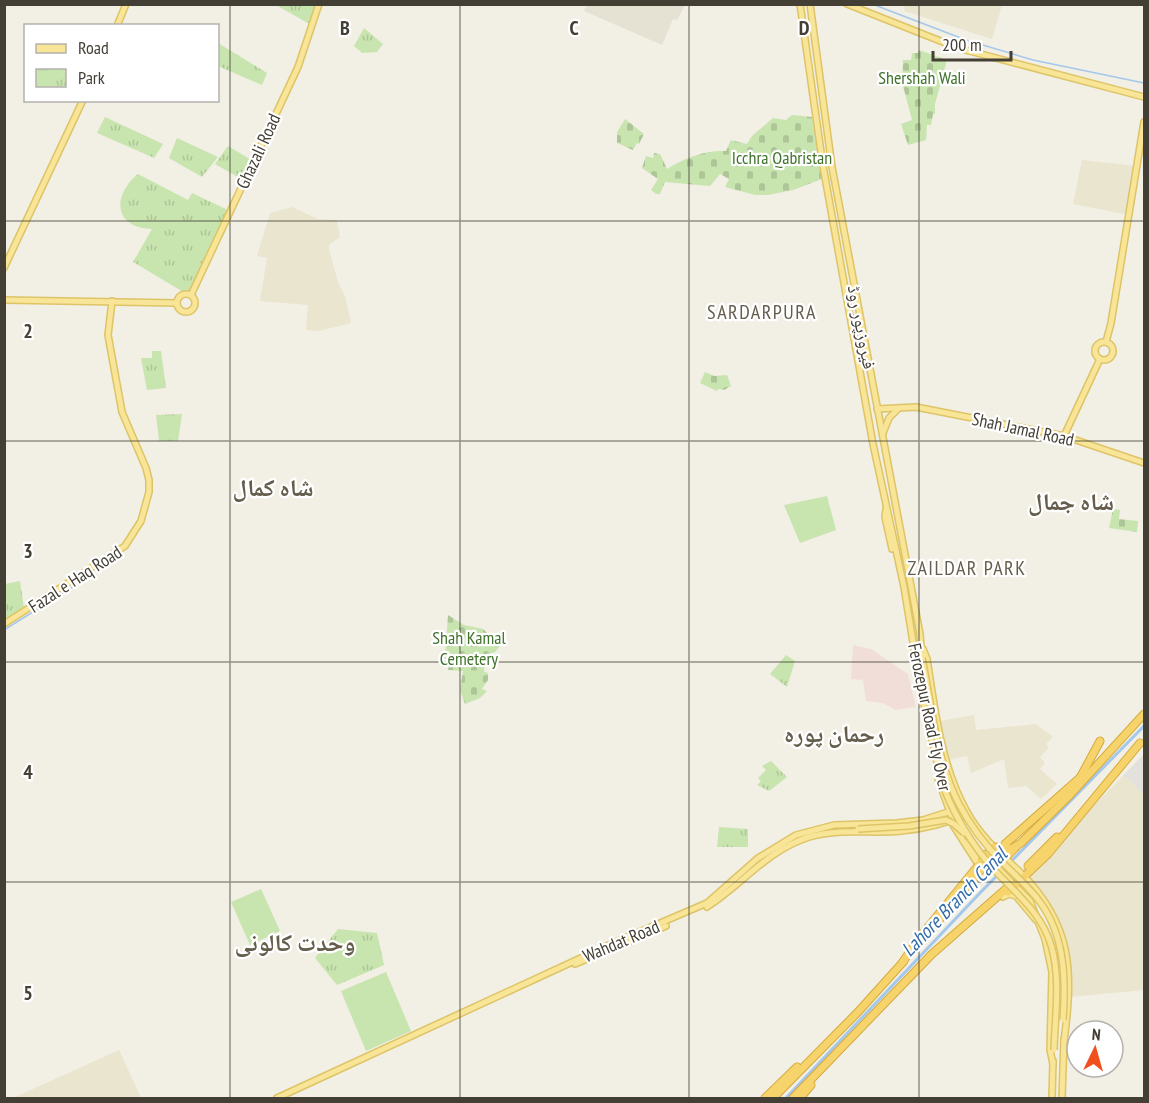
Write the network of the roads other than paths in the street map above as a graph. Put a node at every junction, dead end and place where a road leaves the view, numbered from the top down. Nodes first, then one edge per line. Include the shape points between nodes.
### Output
1 (126, 4) edge
2 (319, 4) edge
3 (800, 4) edge
4 (848, 4) edge
5 (810, 5) edge
6 (118, 24) edge
7 (821, 93) junction
8 (813, 95) junction
9 (1144, 97) edge
10 (82, 102) edge
11 (1144, 102) edge
12 (1144, 122) edge
13 (823, 166) junction
14 (832, 167) junction
15 (4, 268) edge
16 (190, 295) junction
17 (4, 300) edge
18 (112, 301) junction
19 (177, 303) junction
20 (1106, 342) junction
21 (1100, 359) junction
22 (900, 408) junction
23 (878, 409) junction
24 (882, 435) junction
25 (1064, 436) junction
26 (1144, 463) edge
27 (886, 501) junction
28 (892, 531) joint
29 (4, 624) edge
30 (922, 648) junction
31 (1144, 714) edge
32 (1100, 741) dead end
33 (1142, 741) edge
34 (1101, 760) junction
35 (1080, 778) junction
36 (955, 789) junction
37 (944, 797) junction
38 (964, 807) junction
39 (950, 813) junction
40 (968, 814) junction
41 (934, 817) junction
42 (954, 823) junction
43 (831, 832) junction
44 (969, 839) junction
45 (1005, 844) dead end
46 (994, 847) junction
47 (1016, 847) junction
48 (986, 856) junction
49 (1005, 858) junction
50 (976, 865) junction
51 (984, 866) dead end
52 (1031, 867) junction
53 (1025, 877) junction
54 (1031, 884) junction
55 (1015, 886) junction
56 (1006, 889) dead end
57 (722, 893) junction
58 (1003, 897) junction
59 (1052, 912) junction
60 (1035, 917) junction
61 (932, 954) junction
62 (902, 963) junction
63 (1064, 1041) junction
64 (822, 1047) junction
65 (1054, 1050) joint
66 (832, 1057) junction
67 (1053, 1064) junction
68 (277, 1098) edge
69 (285, 1098) edge
70 (765, 1098) edge
71 (773, 1098) edge
72 (793, 1098) edge
73 (800, 1098) edge
74 (1052, 1098) edge
75 (1062, 1098) edge

1 - 6 main road
2 - 16 main road, Ghazali Road via 298,67
3 - 8 main road, فیروزپور روڈ
4 - 9 main road via 958,48
5 - 7 main road, فیروزپور روڈ
7 - 8 main road via 824,133 820,132
7 - 14 main road, فیروزپور روڈ
8 - 13 main road, فیروزپور روڈ
9 - 11 main road
10 - 15 main road
12 - 20 main road
13 - 14 main road via 821,139 825,135
13 - 27 main road, فیروزپور روڈ
14 - 23 main road, فیروزپور روڈ
16 - 19 main road via 182,295
16 - 19 main road via 195,303 191,310 181,310
17 - 18 main road
18 - 19 main road
18 - 29 main road, Fazal e Haq Road via 108,335 122,412 146,468 149,492 141,521 125,546
20 - 21 main road via 1095,347
20 - 21 main road via 1112,346 1112,354
21 - 25 main road
22 - 23 main road, Shah Jamal Road
22 - 24 main road via 889,418
22 - 25 main road, Shah Jamal Road via 916,407
23 - 24 main road, فیروزپور روڈ
24 - 30 main road, فیروزپور روڈ
25 - 26 main road, Shah Jamal Road
27 - 28 main road, فیروزپور روڈ
27 - 37 main road, فیروزپور روڈ via 885,517 932,755
28 - 44 main road, Ferozepur Road Fly Over, bridge via 936,761 952,810
30 - 36 main road, فیروزپور روڈ
30 - 63 main road, فیروزپور روڈ, bridge via 943,760 958,802 990,848 1040,902 1059,942
31 - 34 highway
32 - 35 highway
33 - 52 highway via 1091,804
34 - 35 highway
34 - 47 highway
35 - 45 highway
36 - 37 main road via 951,797
36 - 38 main road, فیروزپور روڈ
37 - 39 main road, فیروزپور روڈ
37 - 41 main road via 944,808
38 - 39 main road, Wahdat Road
38 - 40 main road, فیروزپور روڈ
39 - 41 main road, Wahdat Road
39 - 42 main road, فیروزپور روڈ
40 - 42 main road, Wahdat Road
40 - 46 main road, فیروزپور روڈ
41 - 57 main road, Wahdat Road via 811,830 767,851
42 - 43 main road, Wahdat Road via 902,831
42 - 44 main road, فیروزپور روڈ
42 - 50 main road
43 - 44 main road, bridge via 946,820
43 - 57 main road, Wahdat Road via 781,849
44 - 48 main road, فیروزپور روڈ
44 - 50 main road
44 - 65 main road, Ferozepur Road Fly Over, bridge via 1027,903 1047,933 1056,977
46 - 47 highway
46 - 48 highway
46 - 49 main road, فیروزپور روڈ
47 - 49 highway
48 - 50 highway
48 - 55 main road, فیروزپور روڈ
49 - 53 main road, فیروزپور روڈ
50 - 62 highway
51 - 62 highway
52 - 53 highway
52 - 54 main road
53 - 54 main road, فیروزپور روڈ
53 - 55 highway
54 - 59 main road, فیروزپور روڈ
55 - 58 highway
55 - 60 main road, فیروزپور روڈ via 1028,898
56 - 61 highway
57 - 68 main road, Wahdat Road
57 - 69 main road, Wahdat Road via 709,906
58 - 60 main road via 1014,895
58 - 61 highway
59 - 60 main road via 1039,906
59 - 63 main road, فیروزپور روڈ via 1070,975
60 - 67 main road, فیروزپور روڈ via 1052,972
61 - 66 highway
62 - 64 highway
63 - 75 main road, فیروزپور روڈ
64 - 70 highway
64 - 71 highway
65 - 67 main road, فیروزپور روڈ
66 - 72 highway
66 - 73 highway
67 - 74 main road, فیروزپور روڈ

